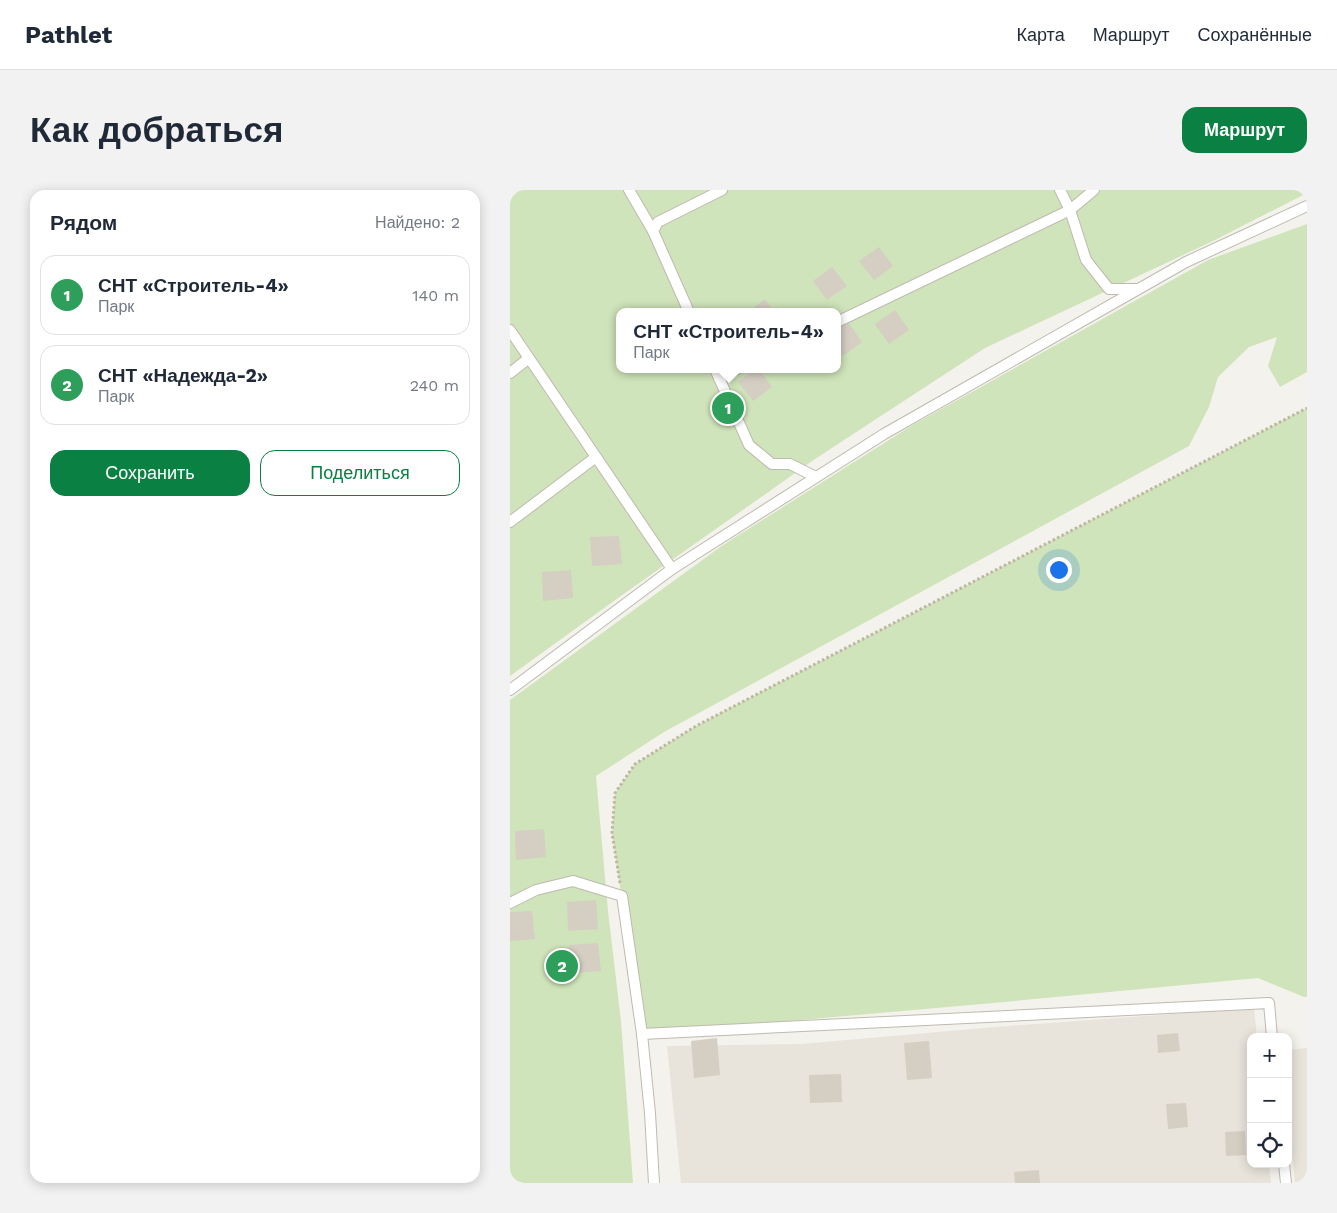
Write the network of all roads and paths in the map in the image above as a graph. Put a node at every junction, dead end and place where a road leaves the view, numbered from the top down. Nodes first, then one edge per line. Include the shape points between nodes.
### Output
1 (629, 190) edge
2 (722, 190) edge
3 (1060, 190) edge
4 (1094, 190) edge
5 (1307, 206) edge
6 (1070, 210) junction
7 (653, 231) junction
8 (1138, 289) junction
9 (687, 308) edge
10 (841, 320) edge
11 (510, 330) edge
12 (529, 358) junction
13 (510, 373) edge
14 (717, 374) edge
15 (1307, 408) edge
16 (596, 457) junction
17 (816, 477) junction
18 (510, 522) edge
19 (672, 569) junction
20 (510, 690) edge
21 (622, 896) junction
22 (510, 903) edge
23 (1272, 1033) edge
24 (642, 1034) junction
25 (1284, 1168) edge
26 (654, 1183) edge
27 (1286, 1183) edge

1 - 7 lane
2 - 7 lane via 658,222
3 - 6 lane
4 - 6 lane
5 - 8 lane via 1186,262
6 - 8 lane via 1086,260 1109,289
6 - 10 lane
7 - 9 lane
8 - 17 lane via 884,434
11 - 12 lane
12 - 13 lane
12 - 16 lane
14 - 17 lane via 749,445 772,464 790,464
15 - 21 path via 696,726 635,764 615,793 612,833
16 - 18 lane
16 - 19 lane
17 - 19 lane
19 - 20 lane
21 - 22 lane via 573,881 536,890
21 - 24 lane
23 - 24 lane via 1269,1003
24 - 26 lane
25 - 27 lane

